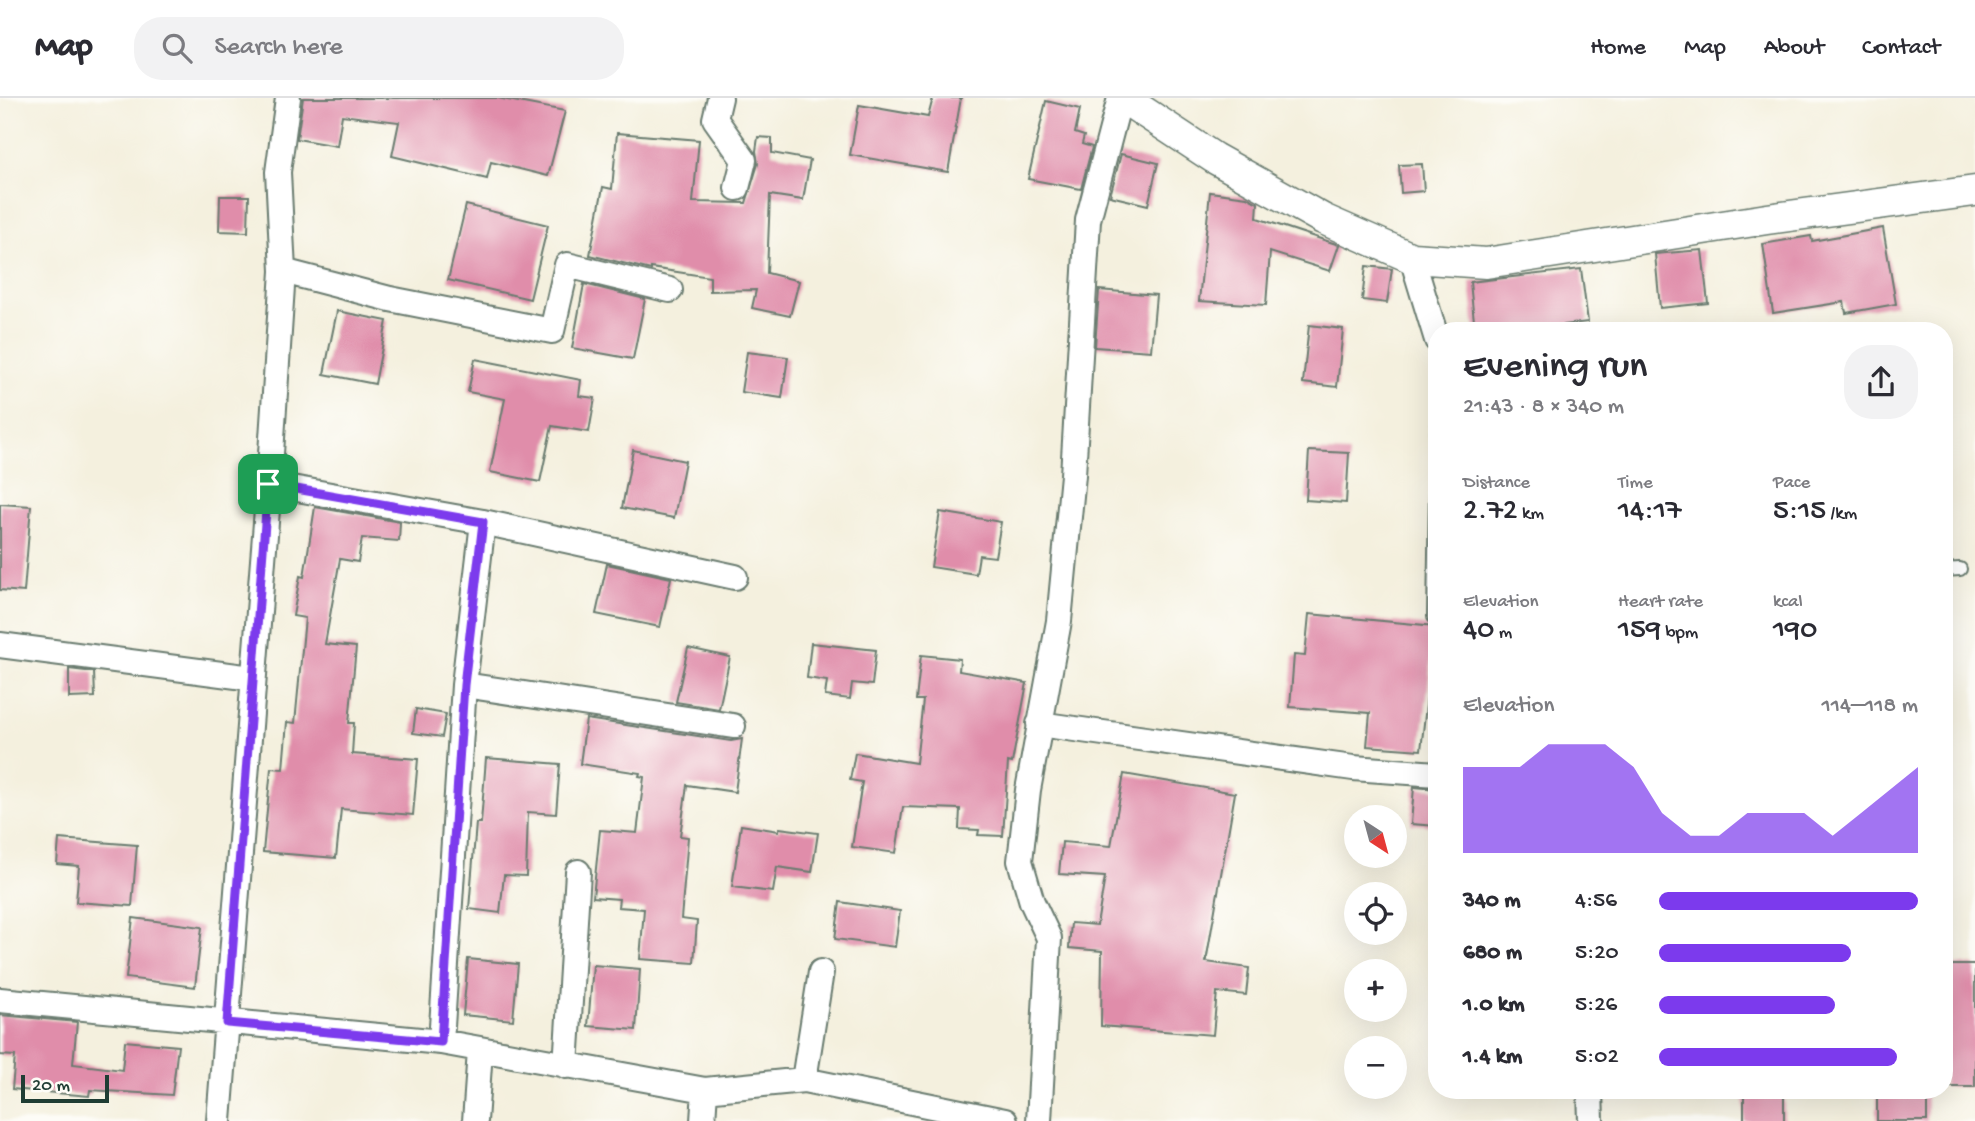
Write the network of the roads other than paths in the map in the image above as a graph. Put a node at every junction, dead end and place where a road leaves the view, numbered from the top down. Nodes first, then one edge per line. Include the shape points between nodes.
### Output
1 (288, 98) edge
2 (720, 98) edge
3 (1121, 98) edge
4 (737, 188) dead end
5 (1975, 191) edge
6 (1412, 258) junction
7 (282, 271) junction
8 (670, 290) dead end
9 (1432, 322) edge
10 (268, 484) junction
11 (483, 522) junction
12 (1953, 569) edge
13 (1961, 569) dead end
14 (735, 577) dead end
15 (0, 645) edge
16 (252, 678) junction
17 (464, 685) junction
18 (1039, 724) junction
19 (733, 726) dead end
20 (1428, 773) edge
21 (578, 872) dead end
22 (821, 972) dead end
23 (0, 1000) edge
24 (227, 1023) junction
25 (441, 1042) junction
26 (480, 1051) junction
27 (566, 1066) junction
28 (804, 1080) junction
29 (705, 1090) junction
30 (1590, 1099) edge
31 (219, 1121) edge
32 (475, 1121) edge
33 (703, 1121) edge
34 (1005, 1121) edge
35 (1039, 1121) edge
36 (1591, 1121) edge

1 - 7 street via 278,172
2 - 4 street via 715,119 744,160
3 - 6 street via 1214,158 1323,219
3 - 18 street via 1088,220 1062,594
5 - 6 street via 1486,263
6 - 9 street
7 - 8 street via 390,299 552,331 567,264
7 - 10 street
10 - 11 street
10 - 16 street
11 - 14 street
11 - 17 street
12 - 13 lane
15 - 16 street
16 - 24 street
17 - 19 street
17 - 25 street
18 - 20 street via 1353,768
18 - 35 street via 1020,861 1049,937
21 - 27 street
22 - 28 street
23 - 24 street
24 - 25 street
24 - 31 street
25 - 26 street
26 - 27 street
26 - 32 street
27 - 29 street
28 - 29 street
28 - 34 street
29 - 33 street
30 - 36 street

